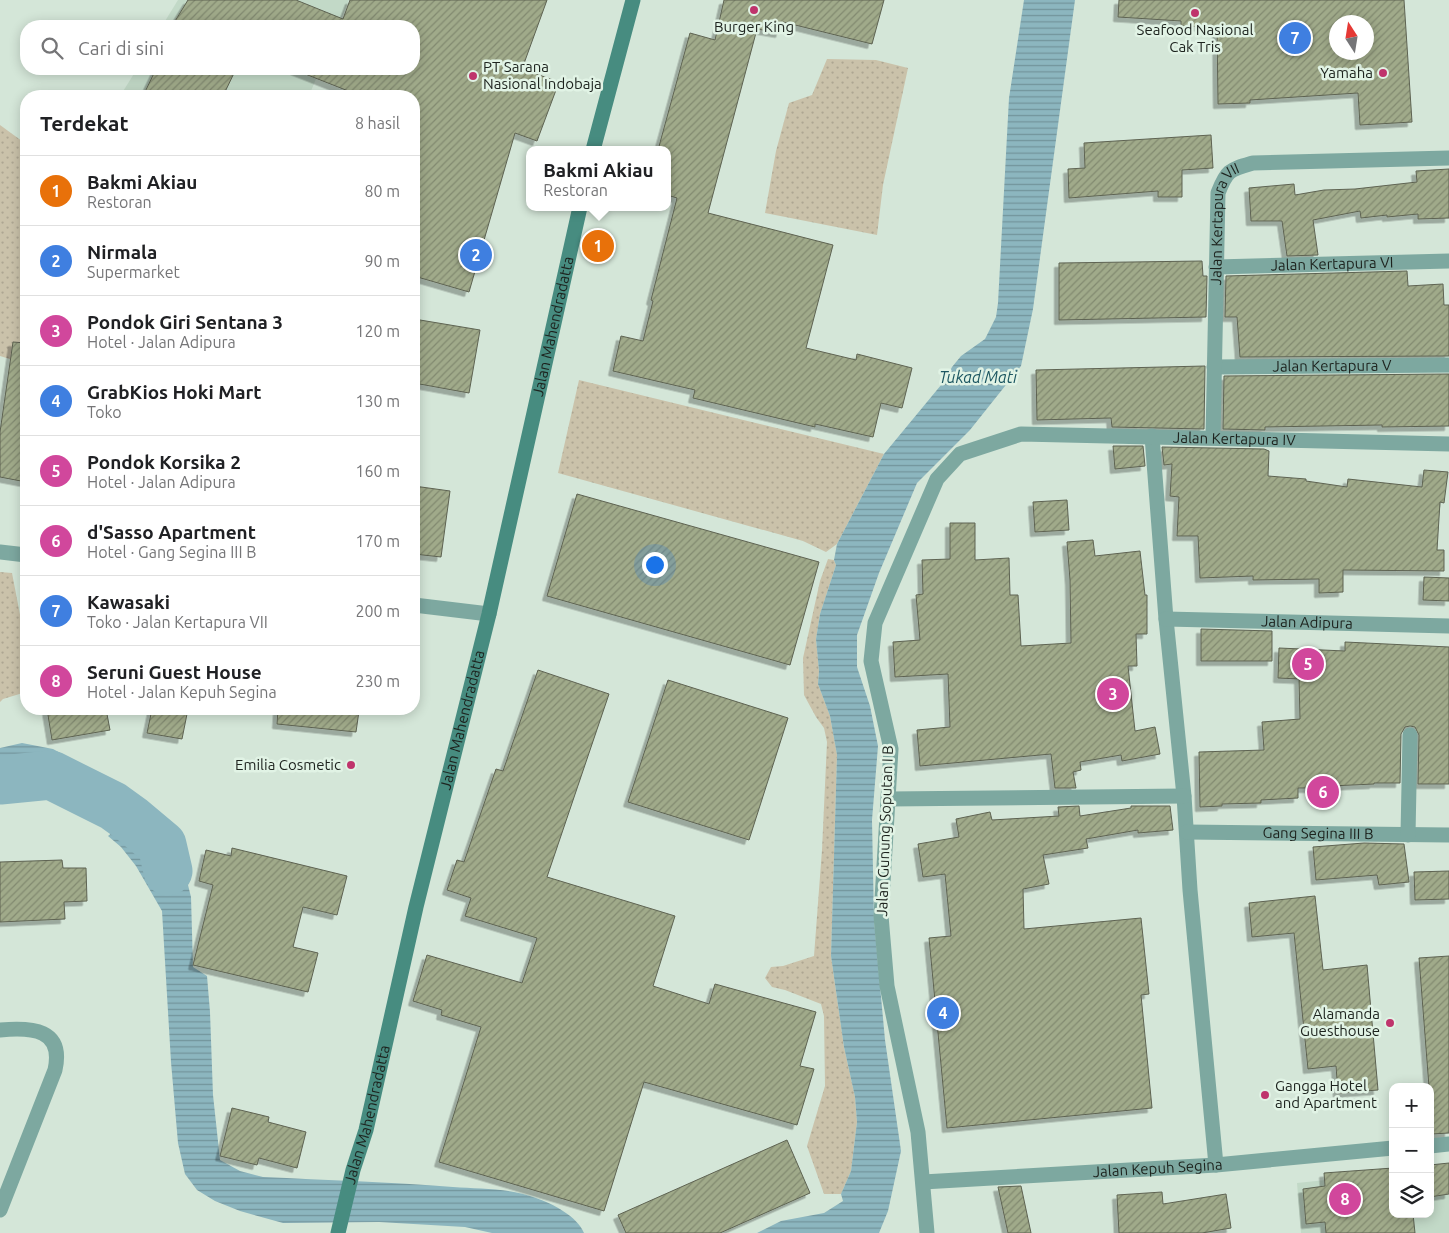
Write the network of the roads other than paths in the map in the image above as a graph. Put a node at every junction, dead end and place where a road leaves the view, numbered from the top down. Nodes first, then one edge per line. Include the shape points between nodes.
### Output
1 (633, 0) edge
2 (594, 146) edge
3 (1449, 158) edge
4 (579, 211) edge
5 (1449, 262) edge
6 (1216, 266) junction
7 (1449, 365) edge
8 (1214, 367) junction
9 (1021, 434) joint
10 (1152, 436) junction
11 (1213, 437) junction
12 (1449, 444) edge
13 (0, 552) edge
14 (20, 554) edge
15 (420, 606) edge
16 (489, 614) junction
17 (1166, 619) junction
18 (1449, 626) edge
19 (1410, 735) dead end
20 (1184, 796) junction
21 (889, 799) junction
22 (1187, 832) junction
23 (1408, 835) junction
24 (1449, 835) edge
25 (0, 1030) edge
26 (1449, 1144) edge
27 (1434, 1146) edge
28 (1389, 1148) edge
29 (1216, 1165) junction
30 (923, 1182) junction
31 (0, 1210) edge
32 (338, 1233) edge
33 (927, 1233) edge

1 - 2 main road
3 - 6 street, Jalan Kertapura VII via 1253,163 1235,168 1225,175 1218,193
4 - 16 main road, Jalan Mahendradatta
5 - 6 street, Jalan Kertapura VI
6 - 8 street, Jalan Kertapura VII
7 - 8 street, Jalan Kertapura V
8 - 11 street, Jalan Kertapura VII
9 - 10 street, Jalan Kertapura IV
9 - 21 street, Jalan Gunung Soputan I B via 960,454 937,479 875,623 871,661 891,749
10 - 11 street, Jalan Kertapura IV
10 - 17 street
11 - 12 street, Jalan Kertapura IV
13 - 14 street
15 - 16 street
16 - 32 main road, Jalan Mahendradatta via 416,907 366,1130
17 - 18 street, Jalan Adipura
17 - 20 street
19 - 23 street
20 - 21 street
20 - 22 street
21 - 30 street, Jalan Gunung Soputan I B via 881,916 887,986 918,1132
22 - 23 street, Gang Segina III B
22 - 29 street
23 - 24 street, Gang Segina III B
25 - 31 street via 35,1030 46,1035 57,1050 55,1070
26 - 27 street
28 - 29 street, Jalan Kepuh Segina
29 - 30 street, Jalan Kepuh Segina
30 - 33 street, Jalan Gunung Soputan I B

